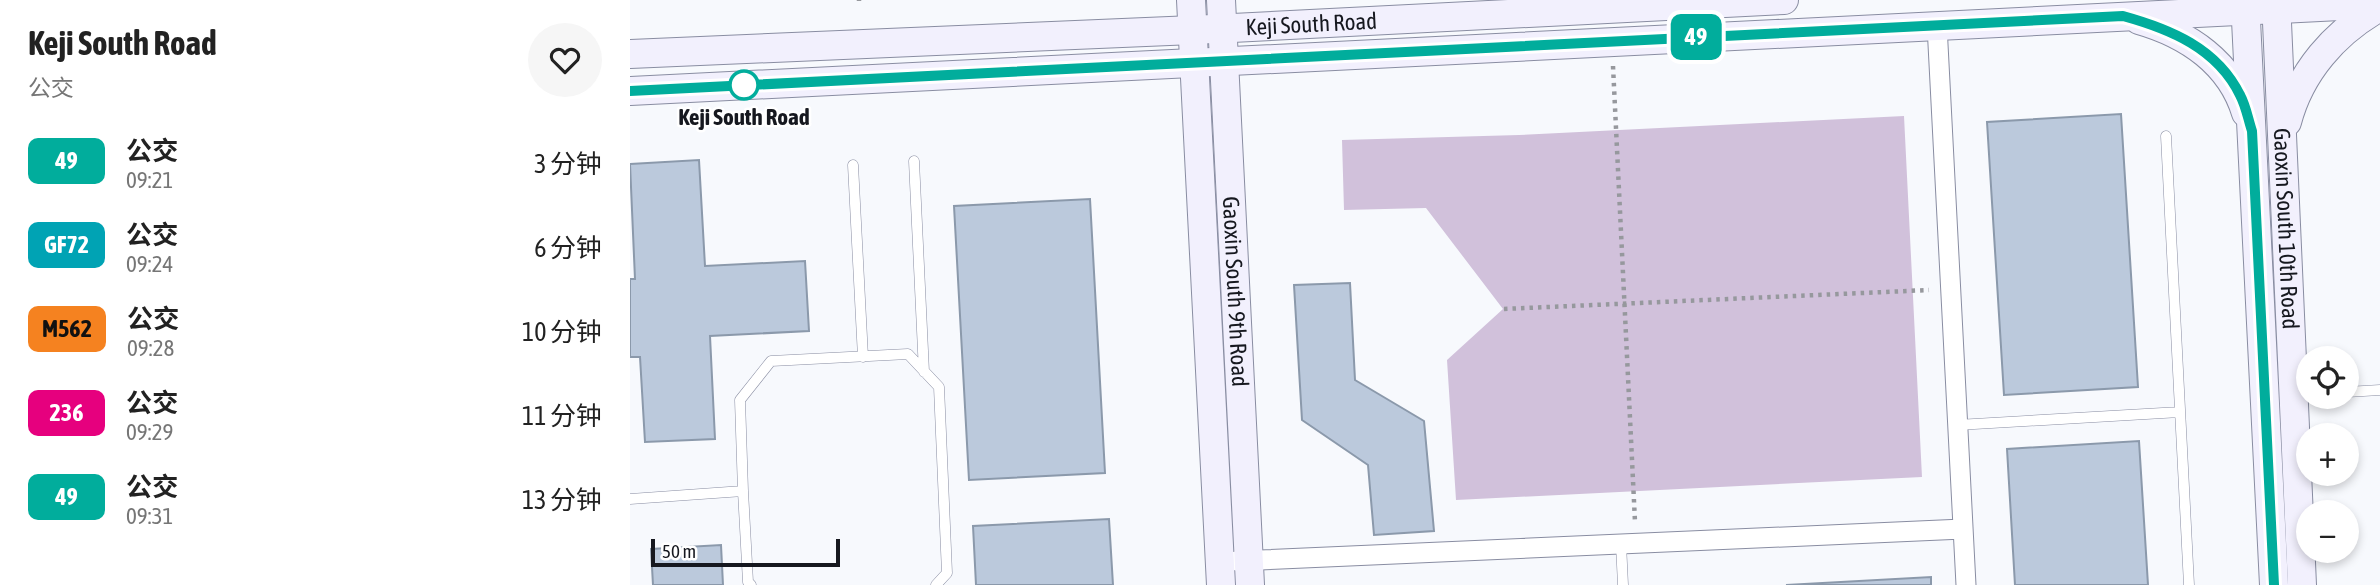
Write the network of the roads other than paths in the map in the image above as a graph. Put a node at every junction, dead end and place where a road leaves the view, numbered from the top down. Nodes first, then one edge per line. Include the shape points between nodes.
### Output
1 (1191, 0) edge
2 (1221, 0) edge
3 (1784, 0) edge
4 (2276, 4) edge
5 (2246, 5) edge
6 (2380, 5) edge
7 (2123, 16) junction
8 (1937, 25) junction
9 (1222, 28) junction
10 (1193, 30) junction
11 (630, 54) edge
12 (1224, 62) junction
13 (1195, 63) junction
14 (630, 91) edge
15 (2252, 131) junction
16 (2166, 135) dead end
17 (2283, 135) junction
18 (914, 161) dead end
19 (853, 165) dead end
20 (2298, 346) edge
21 (863, 357) junction
22 (925, 372) junction
23 (2380, 390) edge
24 (2359, 391) edge
25 (2301, 409) edge
26 (2180, 412) junction
27 (1957, 425) junction
28 (743, 491) junction
29 (630, 499) edge
30 (1963, 529) junction
31 (1628, 544) junction
32 (1220, 573) edge
33 (1250, 573) edge
34 (751, 585) edge
35 (936, 585) edge
36 (1623, 585) edge
37 (1966, 585) edge
38 (2189, 585) edge
39 (2274, 585) edge
40 (2302, 585) edge

1 - 10 main road, Gaoxin South 9th Road
2 - 9 main road, Gaoxin South 9th Road
3 - 9 main road, Keji South Road
4 - 5 main road, Keji South Road
4 - 6 main road, Keji South Road
4 - 17 main road, Gaoxin South 10th Road
5 - 7 main road, Keji South Road
5 - 15 main road, Gaoxin South 10th Road
6 - 17 main road via 2328,47 2293,99
7 - 8 main road, Keji South Road
7 - 15 main road via 2162,27 2208,53 2241,95
8 - 12 main road, Keji South Road
8 - 27 street
9 - 10 main road, Keji South Road
9 - 12 main road, Gaoxin South 9th Road
10 - 11 main road, Keji South Road
10 - 13 main road, Gaoxin South 9th Road
12 - 13 main road, Keji South Road
12 - 33 main road, Gaoxin South 9th Road
13 - 14 main road, Keji South Road
13 - 32 main road, Gaoxin South 9th Road
15 - 39 main road, Gaoxin South 10th Road
16 - 26 lane
17 - 20 main road, Gaoxin South 10th Road
18 - 22 lane
19 - 21 lane
21 - 22 lane via 908,354
21 - 28 lane via 771,361 740,400
22 - 35 lane via 939,387 947,573
23 - 24 lane
25 - 40 main road, Gaoxin South 10th Road
26 - 27 lane
26 - 38 lane
27 - 30 street
28 - 29 lane
28 - 34 lane
30 - 31 street
30 - 37 street
31 - 33 street
31 - 36 lane
32 - 33 street

